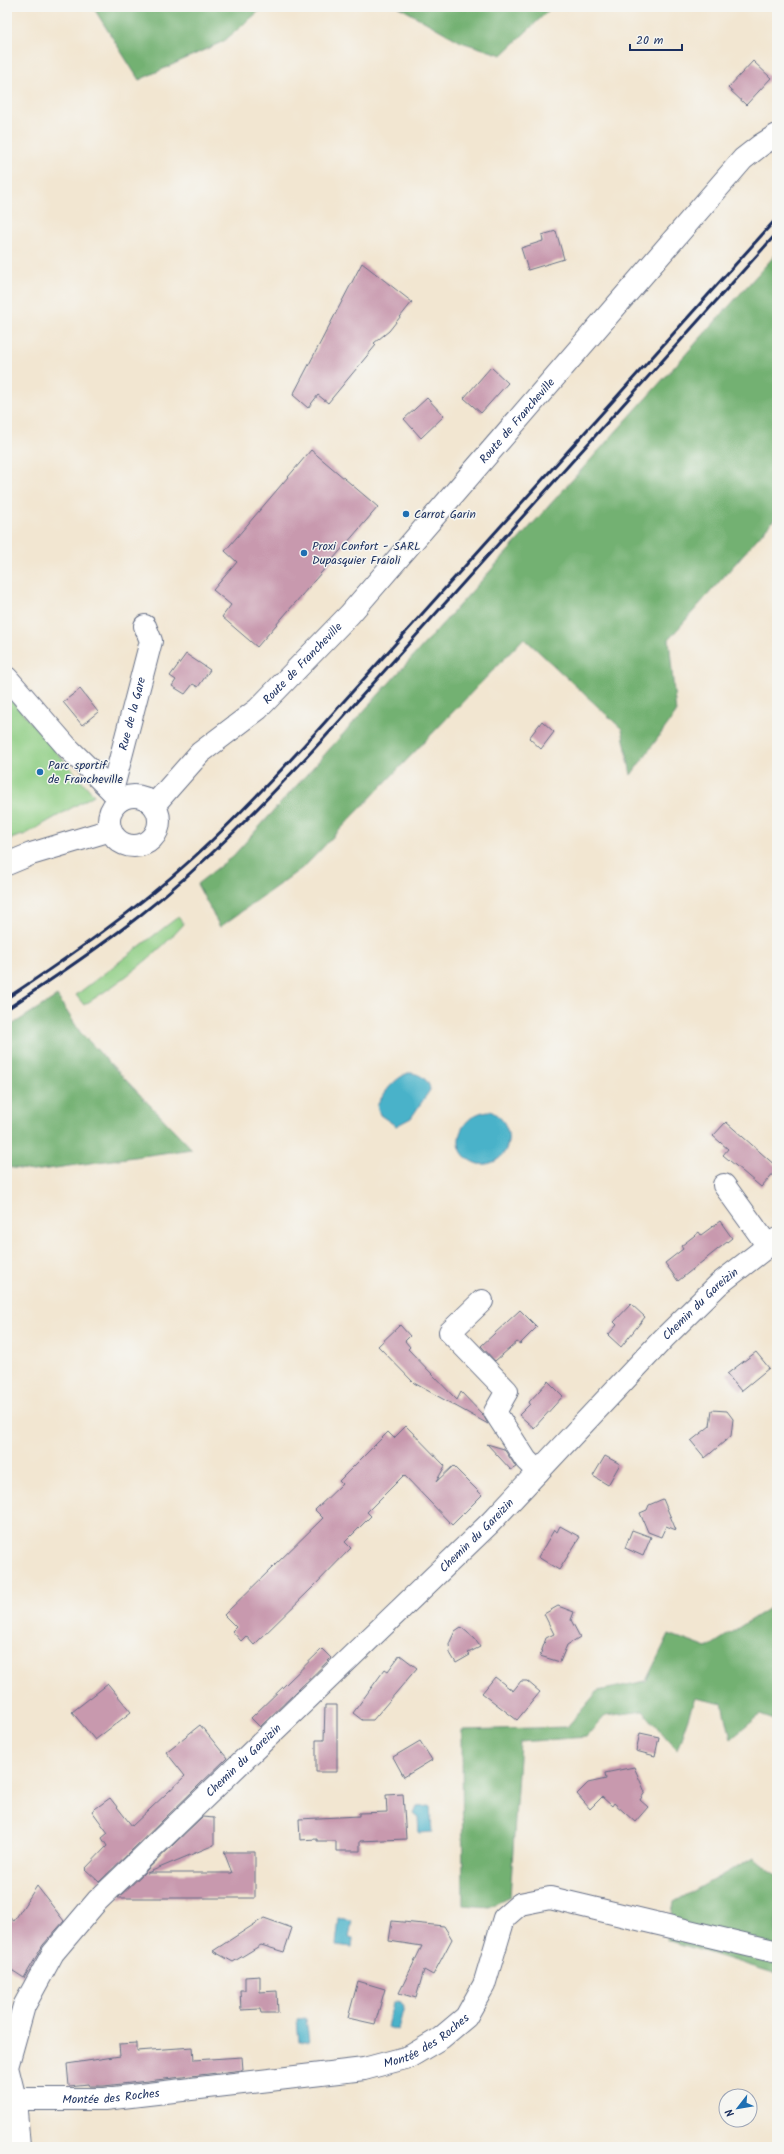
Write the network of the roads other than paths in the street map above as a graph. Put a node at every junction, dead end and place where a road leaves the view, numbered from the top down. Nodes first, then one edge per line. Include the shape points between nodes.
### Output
1 (777, 135) edge
2 (145, 626) dead end
3 (7, 678) edge
4 (116, 795) junction
5 (154, 805) junction
6 (111, 830) junction
7 (7, 864) edge
8 (724, 1184) dead end
9 (773, 1242) edge
10 (482, 1301) dead end
11 (538, 1472) junction
12 (777, 1952) edge
13 (11, 2090) edge
14 (19, 2147) edge

1 - 5 street, Route de Francheville via 743,159 350,614 258,709 200,753
2 - 4 street, Rue de la Gare via 151,641
3 - 4 street via 67,747
4 - 5 street via 142,797
4 - 6 street via 110,814
5 - 6 street via 160,820 159,828 153,838 144,845 128,846 114,837
6 - 7 street via 31,854
8 - 9 street, Chemin du Gareizin
9 - 11 street, Chemin du Gareizin via 719,1284 664,1338
10 - 11 street via 450,1332 507,1391 494,1412 526,1460
11 - 13 street, Chemin du Gareizin via 490,1524 93,1907 53,1953 28,1998 8,2067
12 - 13 street, Montée des Roches via 550,1898 520,1904 504,1918 484,1985 466,2017 441,2038 409,2057 364,2069 105,2099
13 - 14 street, Chemin du Gareizin

